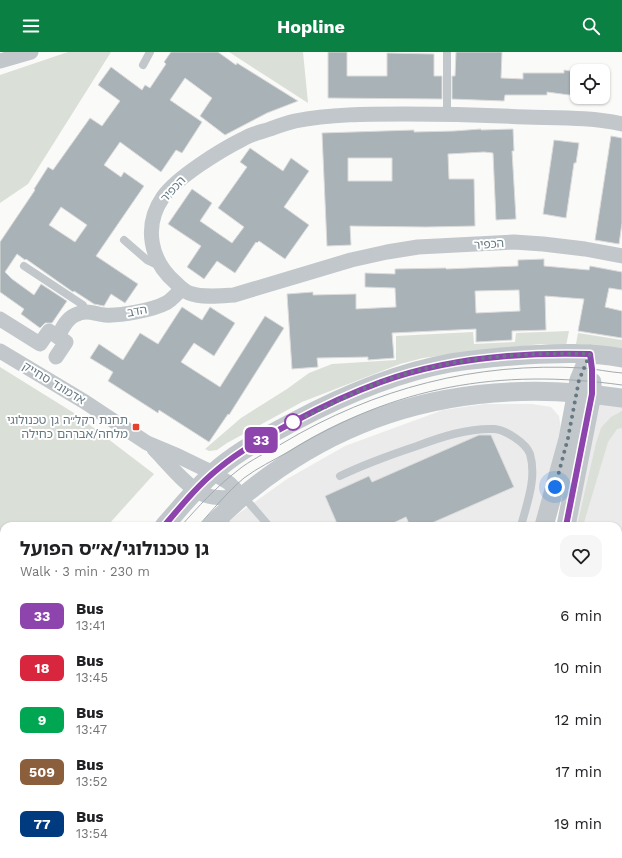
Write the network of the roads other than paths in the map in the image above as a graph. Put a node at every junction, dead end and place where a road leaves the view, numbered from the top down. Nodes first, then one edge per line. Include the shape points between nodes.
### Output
1 (31, 52) edge
2 (150, 52) edge
3 (447, 52) edge
4 (0, 61) edge
5 (143, 65) dead end
6 (447, 114) junction
7 (622, 124) edge
8 (124, 240) dead end
9 (622, 256) edge
10 (24, 266) dead end
11 (160, 266) junction
12 (182, 288) junction
13 (85, 312) junction
14 (0, 319) edge
15 (58, 337) junction
16 (0, 351) edge
17 (590, 354) junction
18 (56, 357) dead end
19 (622, 358) edge
20 (584, 393) junction
21 (622, 398) edge
22 (147, 443) junction
23 (213, 473) junction
24 (340, 476) dead end
25 (196, 490) junction
26 (242, 496) junction
27 (168, 522) edge
28 (221, 522) edge
29 (265, 522) edge
30 (522, 522) edge
31 (545, 522) edge
32 (567, 522) edge

1 - 4 street
2 - 5 lane
3 - 6 lane
6 - 7 street, הכפיר via 606,120
6 - 11 street, הכפיר via 322,117 294,122 244,138 190,172 163,196 155,211 151,240
8 - 11 lane via 147,260
9 - 12 street, הכפיר via 585,249 514,242 418,247 351,260 234,295 199,295
10 - 13 lane via 83,305
11 - 12 street, הכפיר via 167,276
12 - 13 street, הדב via 166,303 155,308 105,315
13 - 15 street via 67,321
14 - 15 street via 40,344 49,331
15 - 18 street via 66,342
16 - 22 street, אדמונד סחייק
17 - 19 street
17 - 20 street via 592,369
17 - 23 street via 549,354 470,360 396,377 340,398 271,434 241,451
20 - 21 street
20 - 26 street via 487,394 449,399 401,410 347,429 320,443
20 - 31 street via 568,438
20 - 32 street
22 - 23 street, אדמונד סחייק
22 - 25 street, אדמונד סחייק
23 - 25 street
23 - 26 street, אדמונד סחייק
24 - 30 lane via 372,461 441,438 476,430 496,429 522,442 530,453 532,486
25 - 26 street, אדמונד סחייק via 214,497
25 - 27 street
26 - 28 street
26 - 29 lane

